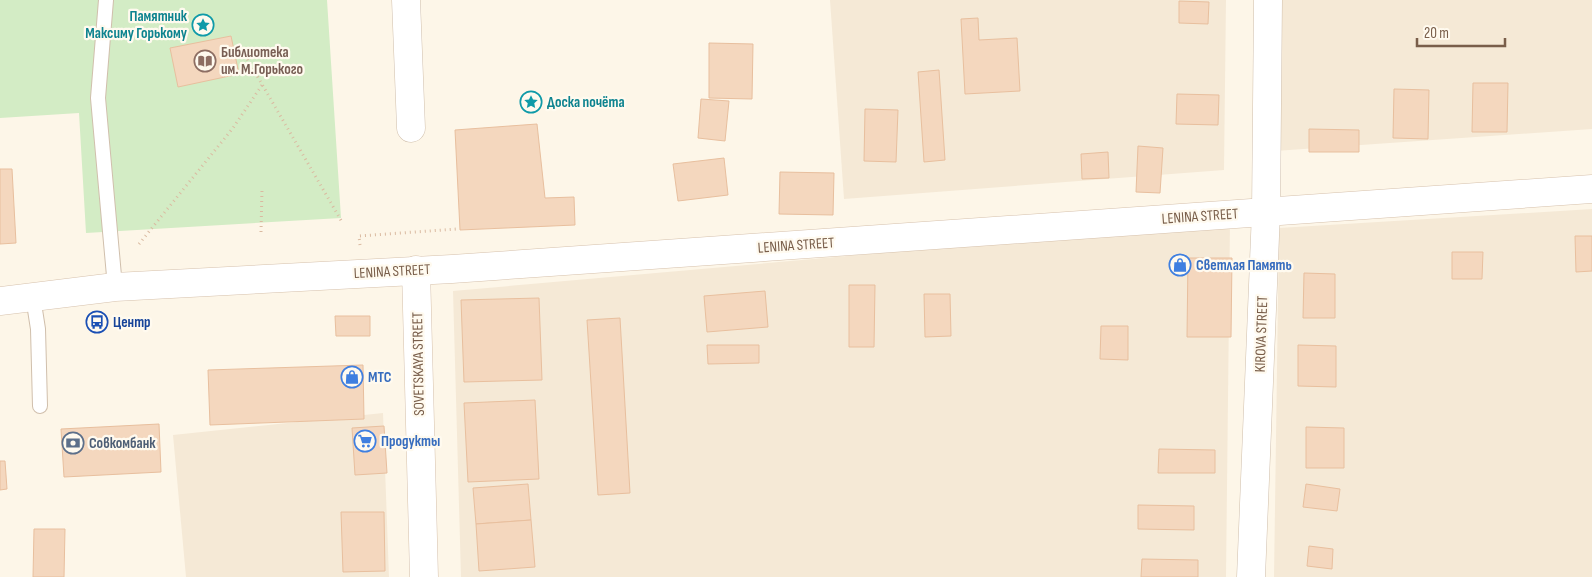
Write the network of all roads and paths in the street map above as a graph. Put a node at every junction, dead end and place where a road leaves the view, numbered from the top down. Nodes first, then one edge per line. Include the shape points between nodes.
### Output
1 (106, 0) edge
2 (406, 0) edge
3 (1268, 0) edge
4 (245, 55) dead end
5 (262, 85) junction
6 (411, 128) dead end
7 (262, 189) dead end
8 (1592, 189) edge
9 (1266, 212) junction
10 (342, 222) dead end
11 (457, 229) dead end
12 (262, 232) dead end
13 (359, 236) dead end
14 (139, 244) dead end
15 (416, 270) junction
16 (115, 287) junction
17 (33, 297) junction
18 (0, 301) edge
19 (40, 406) dead end
20 (424, 577) edge
21 (1252, 577) edge

1 - 16 lane via 98,98
2 - 6 street
3 - 9 street, KIROVA STREET
4 - 5 path
5 - 10 path
5 - 14 path via 232,128
7 - 12 path
8 - 9 street, LENINA STREET
9 - 15 street, LENINA STREET
9 - 21 street, KIROVA STREET
11 - 13 path
15 - 16 street, LENINA STREET
15 - 20 street, SOVETSKAYA STREET
16 - 17 street, LENINA STREET
17 - 18 street, LENINA STREET
17 - 19 lane via 38,329

